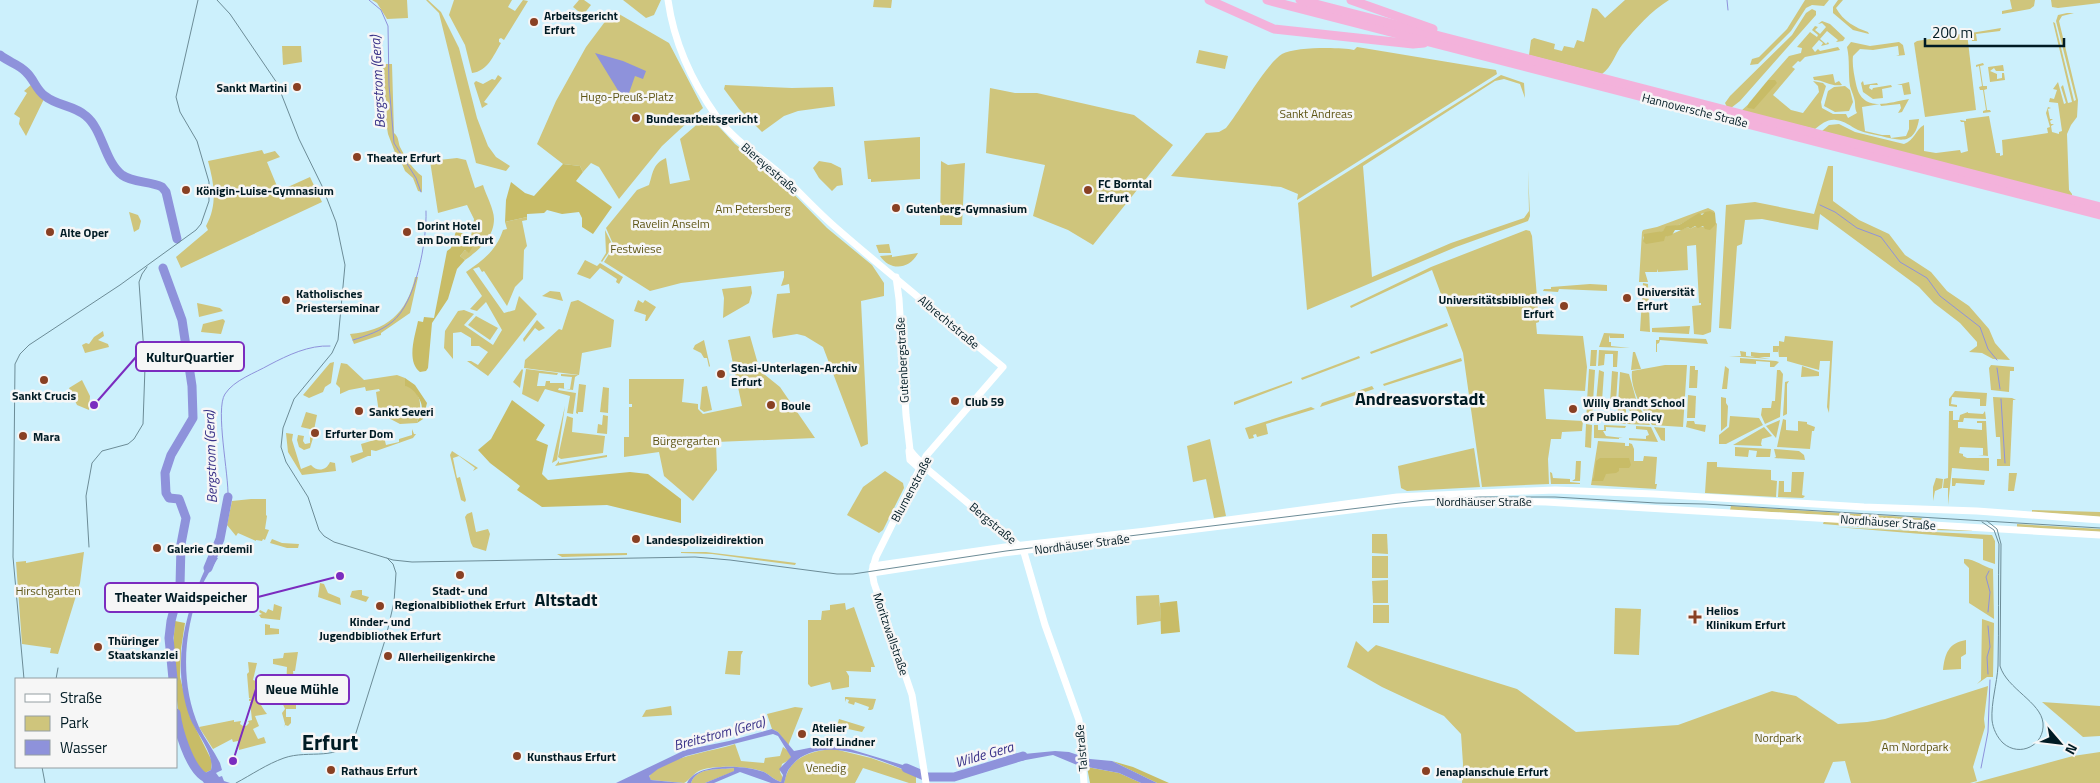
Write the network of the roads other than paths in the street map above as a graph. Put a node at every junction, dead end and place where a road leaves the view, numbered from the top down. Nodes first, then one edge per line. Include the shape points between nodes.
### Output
1 (668, 0) edge
2 (1209, 0) edge
3 (1267, 0) edge
4 (1300, 0) edge
5 (1351, 0) edge
6 (1458, 41) junction
7 (1432, 42) junction
8 (2100, 208) edge
9 (2100, 215) edge
10 (896, 277) junction
11 (1002, 367) joint
12 (908, 444) junction
13 (922, 466) junction
14 (2100, 520) edge
15 (2100, 535) edge
16 (1022, 548) junction
17 (872, 569) junction
18 (1066, 686) joint
19 (926, 781) edge
20 (1084, 783) edge

1 - 10 main road, Biereyestraße via 686,66 726,128
2 - 7 highway via 1274,29 1413,44
3 - 7 highway, Hannoversche Straße
4 - 6 highway, Hannoversche Straße
5 - 6 highway
6 - 8 highway, Hannoversche Straße
7 - 9 highway, Hannoversche Straße
10 - 11 main road, Albrechtstraße
10 - 12 main road, Gutenbergstraße
11 - 13 main road, Blumenstraße
12 - 13 main road via 912,455
12 - 13 main road, Gutenbergstraße via 910,460
13 - 16 main road, Bergstraße
13 - 17 main road, Blumenstraße
14 - 16 main road, Nordhäuser Straße via 1555,490 1398,497
15 - 16 main road, Nordhäuser Straße via 1555,502 1474,500 1361,508
16 - 17 main road, Nordhäuser Straße
16 - 18 main road, Bergstraße
17 - 19 main road, Moritzwallstraße via 912,695
18 - 20 main road, Talstraße via 1079,720

